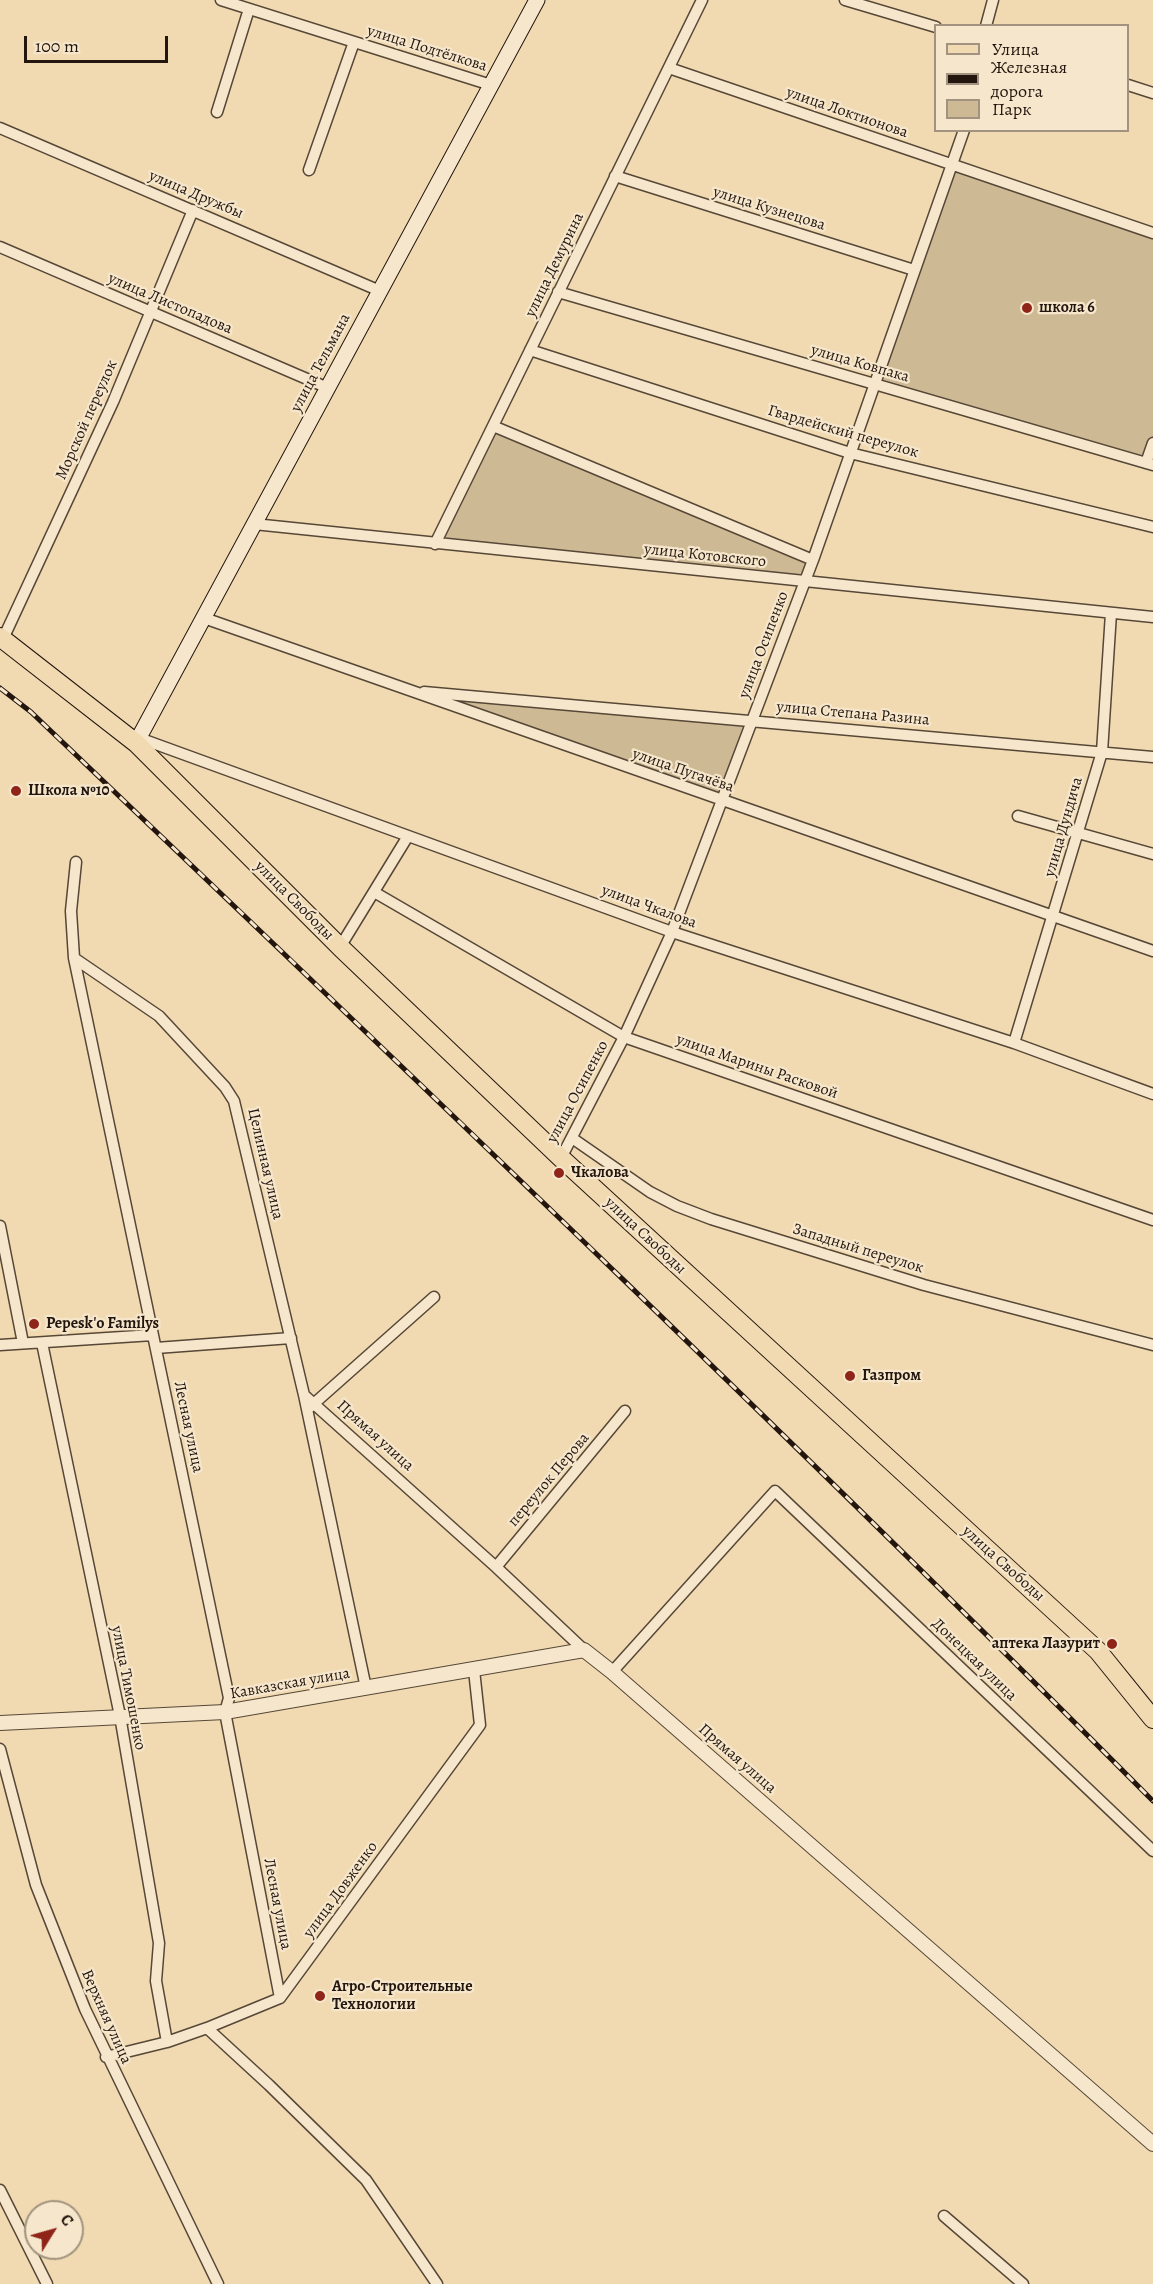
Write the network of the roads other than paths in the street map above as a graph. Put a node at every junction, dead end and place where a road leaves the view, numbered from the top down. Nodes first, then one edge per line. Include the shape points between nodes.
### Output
1 (222, 0) edge
2 (537, 0) edge
3 (702, 0) edge
4 (845, 0) edge
5 (993, 0) edge
6 (249, 9) junction
7 (987, 24) edge
8 (934, 26) edge
9 (354, 42) junction
10 (669, 68) junction
11 (491, 85) junction
12 (1129, 85) edge
13 (1153, 93) edge
14 (217, 112) dead end
15 (0, 128) edge
16 (963, 132) edge
17 (952, 164) junction
18 (309, 170) dead end
19 (615, 176) junction
20 (193, 210) junction
21 (1153, 233) edge
22 (0, 247) edge
23 (914, 270) junction
24 (380, 291) junction
25 (558, 292) junction
26 (149, 312) junction
27 (530, 350) junction
28 (874, 384) junction
29 (328, 388) junction
30 (493, 426) junction
31 (1153, 443) edge
32 (850, 453) junction
33 (1150, 464) edge
34 (254, 524) junction
35 (1153, 526) edge
36 (435, 544) junction
37 (813, 560) junction
38 (804, 581) junction
39 (1111, 613) junction
40 (1153, 617) edge
41 (204, 618) junction
42 (2, 638) edge
43 (406, 690) junction
44 (751, 720) junction
45 (138, 741) junction
46 (1102, 752) junction
47 (1153, 757) edge
48 (721, 800) junction
49 (1018, 816) dead end
50 (1078, 832) junction
51 (408, 836) junction
52 (1153, 854) edge
53 (76, 862) dead end
54 (374, 892) junction
55 (1053, 916) junction
56 (672, 932) junction
57 (340, 947) junction
58 (1153, 951) edge
59 (74, 958) junction
60 (624, 1037) junction
61 (1014, 1043) junction
62 (1153, 1094) edge
63 (572, 1138) junction
64 (561, 1158) junction
65 (1153, 1220) edge
66 (0, 1226) edge
67 (434, 1297) dead end
68 (153, 1335) junction
69 (291, 1338) junction
70 (23, 1343) junction
71 (42, 1343) junction
72 (0, 1344) edge
73 (1153, 1346) edge
74 (156, 1348) junction
75 (304, 1395) joint
76 (311, 1407) junction
77 (625, 1411) dead end
78 (496, 1567) junction
79 (584, 1650) junction
80 (474, 1670) junction
81 (612, 1672) junction
82 (366, 1688) junction
83 (225, 1712) junction
84 (120, 1716) junction
85 (1153, 1719) edge
86 (0, 1723) edge
87 (0, 1749) edge
88 (1153, 1851) edge
89 (280, 1998) junction
90 (207, 2028) junction
91 (167, 2042) junction
92 (106, 2057) junction
93 (1153, 2144) edge
94 (0, 2190) edge
95 (944, 2216) dead end
96 (47, 2284) edge
97 (218, 2284) edge
98 (437, 2284) edge
99 (1023, 2284) edge

1 - 6 street, улица Подтёлкова
2 - 11 main road, улица Тельмана
3 - 10 street, улица Демурина
4 - 8 street
5 - 7 street
6 - 9 street, улица Подтёлкова
6 - 14 street
9 - 11 street, улица Подтёлкова
9 - 18 street, улица Подтёлкова
10 - 17 street, улица Локтионова
10 - 19 street, улица Демурина
11 - 24 main road, улица Тельмана
12 - 13 street
15 - 20 street, улица Дружбы
16 - 17 street, улица Осипенко
17 - 21 street, улица Локтионова
17 - 23 street, улица Осипенко
19 - 23 street, улица Кузнецова
19 - 25 street, улица Демурина
20 - 24 street, улица Дружбы
20 - 26 street, Морской переулок
22 - 26 street, улица Листопадова
23 - 28 street, улица Осипенко
24 - 29 main road, улица Тельмана
25 - 27 street, улица Демурина
25 - 28 street, улица Ковпака
26 - 29 street, улица Листопадова
26 - 42 street, Морской переулок via 113,402
27 - 30 street, улица Демурина
27 - 32 street, Гвардейский переулок
28 - 32 street, улица Осипенко
28 - 33 street, улица Ковпака
29 - 34 main road, улица Тельмана
30 - 36 street, улица Демурина
30 - 37 street, улица Котовского
31 - 33 street
32 - 35 street, Гвардейский переулок
32 - 37 street, улица Осипенко
34 - 36 street, улица Котовского
34 - 41 main road, улица Тельмана
36 - 38 street, улица Котовского
37 - 38 street, улица Осипенко
38 - 39 street, улица Котовского
38 - 44 street, улица Осипенко
39 - 40 street, улица Котовского
39 - 46 street, улица Дундича
41 - 43 street, улица Пугачёва
41 - 45 main road, улица Тельмана
42 - 45 main road, улица Свободы
43 - 44 street, улица Степана Разина
43 - 48 street, улица Пугачёва
44 - 46 street, улица Степана Разина
44 - 48 street, улица Осипенко
45 - 51 street, улица Чкалова
45 - 57 main road, улица Свободы
46 - 47 street, улица Степана Разина
46 - 50 street, улица Дундича
48 - 55 street, улица Пугачёва
48 - 56 street, улица Осипенко
49 - 50 street
50 - 52 street
50 - 55 street, улица Дундича
51 - 54 street
51 - 56 street, улица Чкалова
53 - 59 street, Лесная улица via 71,911
54 - 57 street
54 - 60 street, улица Марины Расковой
55 - 58 street, улица Пугачёва
55 - 61 street, улица Дундича
56 - 60 street, улица Осипенко
56 - 61 street, улица Чкалова
57 - 64 main road, улица Свободы
59 - 68 street, Лесная улица
59 - 69 street, Целинная улица via 159,1016 234,1101
60 - 63 street, улица Осипенко
60 - 65 street, улица Марины Расковой
61 - 62 street, улица Чкалова
63 - 64 street, улица Осипенко
63 - 73 street, Западный переулок via 650,1192 711,1219 924,1285
64 - 85 main road, улица Свободы via 1098,1651
66 - 70 street
67 - 76 street
68 - 71 street
68 - 74 street, Лесная улица
69 - 74 street
69 - 75 street, Целинная улица
70 - 71 street
70 - 72 street
71 - 84 street, улица Тимошенко
74 - 83 street, Лесная улица via 229,1698
75 - 76 street, Прямая улица
76 - 78 street, Прямая улица
76 - 82 street
77 - 78 street, переулок Перова
78 - 79 street, Прямая улица
79 - 80 street, Кавказская улица
79 - 81 street, Прямая улица
80 - 82 street, Кавказская улица
80 - 89 street, улица Довженко via 480,1725
81 - 88 street, Донецкая улица via 775,1491
81 - 93 street, Прямая улица
82 - 83 street, Кавказская улица
83 - 84 street, Кавказская улица
83 - 89 street, Лесная улица
84 - 86 street, Кавказская улица
84 - 91 street, улица Тимошенко via 159,1943 156,1981
87 - 92 street, Верхняя улица via 36,1885
89 - 90 street
90 - 91 street
90 - 98 street via 366,2180
91 - 92 street
92 - 97 street, Верхняя улица
94 - 96 street
95 - 99 street

